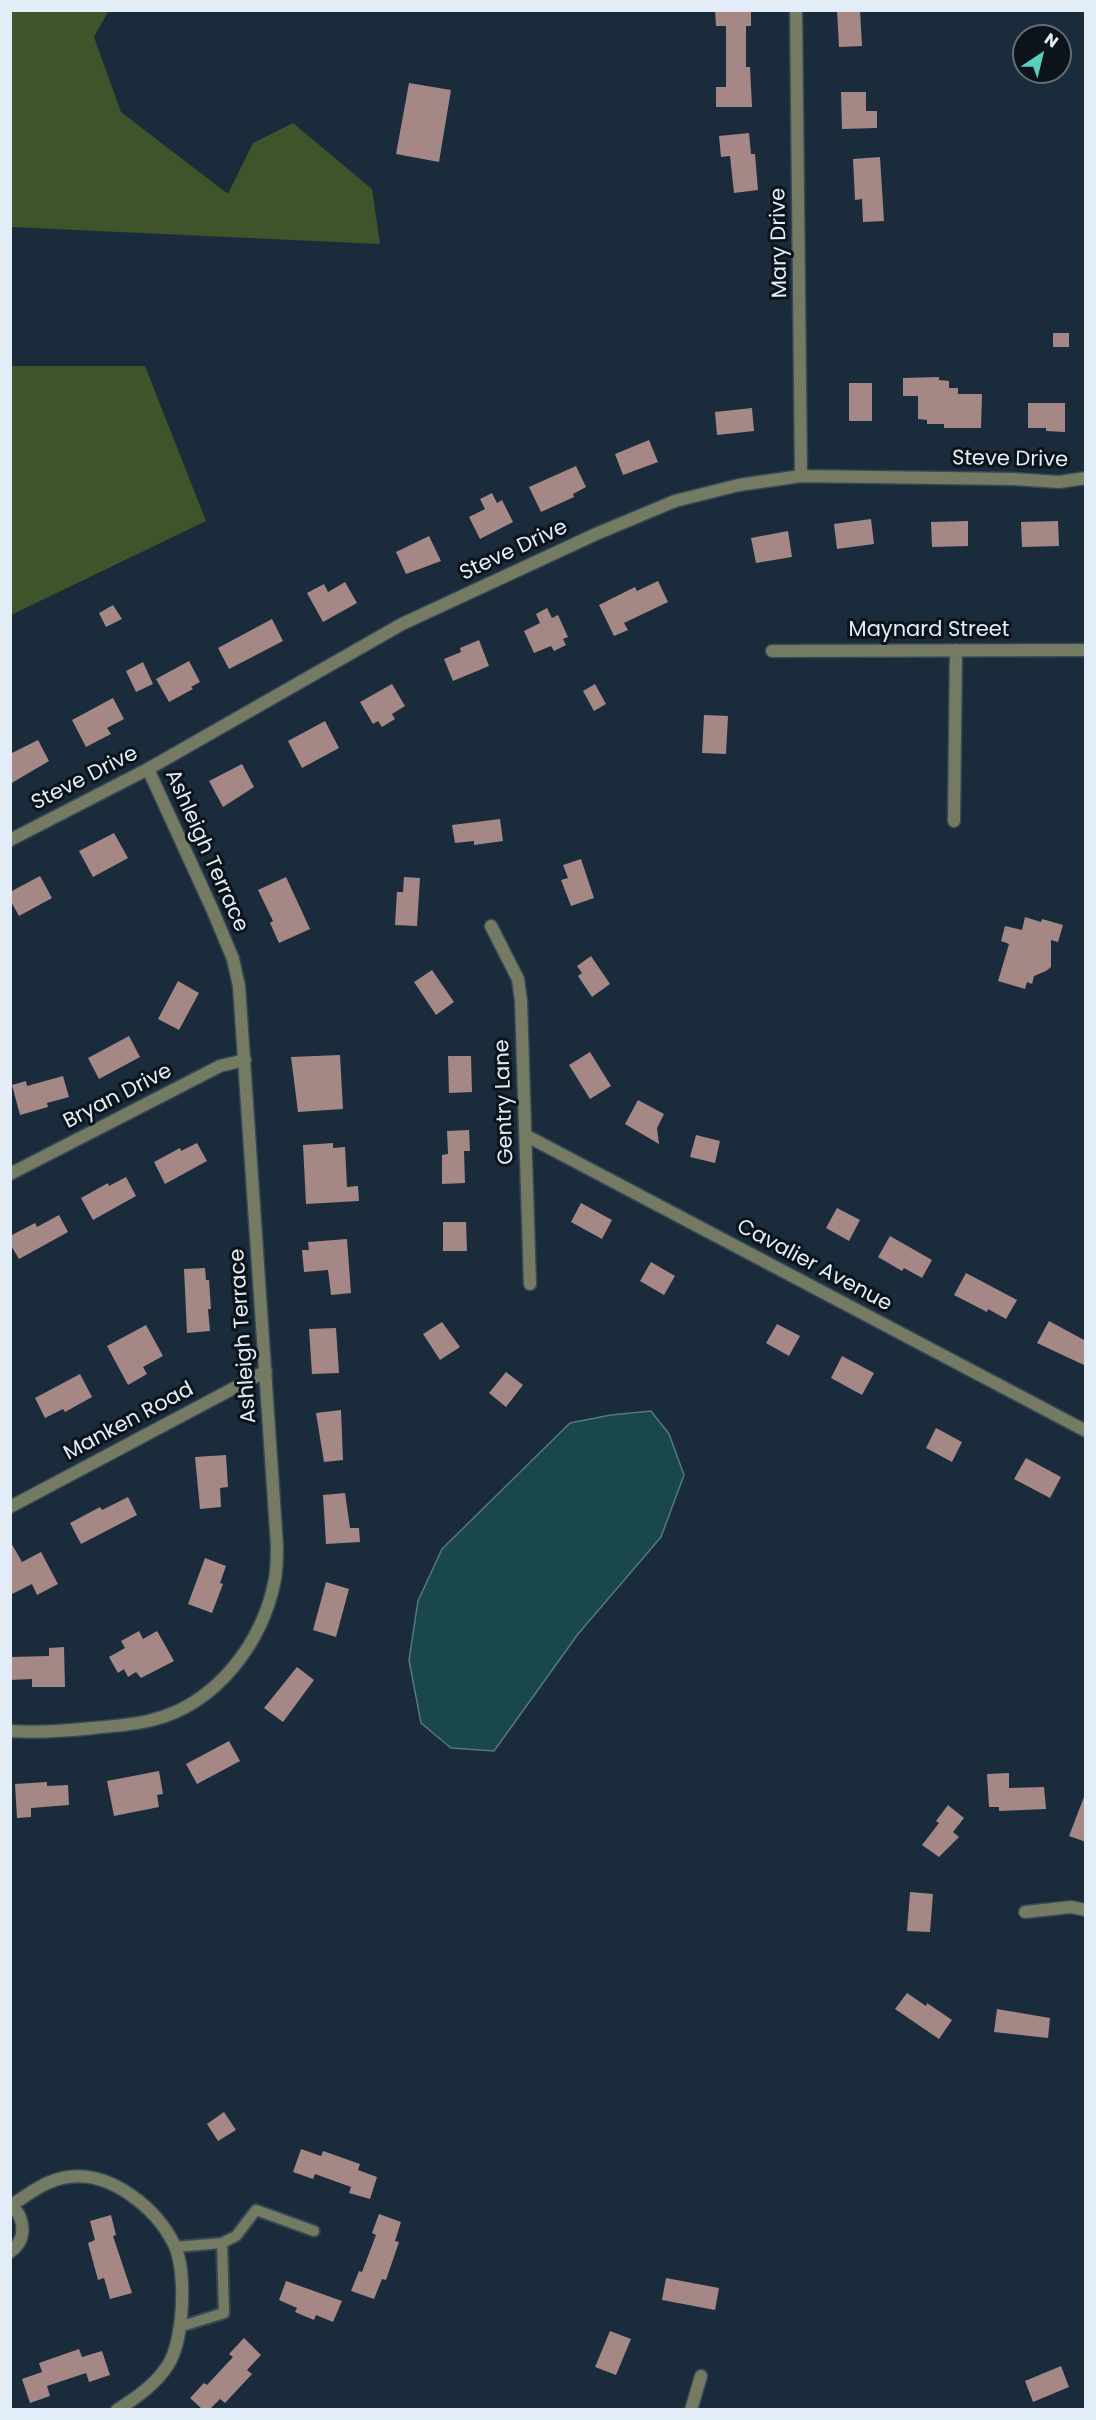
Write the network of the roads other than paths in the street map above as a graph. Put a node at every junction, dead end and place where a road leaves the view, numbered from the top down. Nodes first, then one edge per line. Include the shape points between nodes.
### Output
1 (796, 10) edge
2 (801, 476) junction
3 (1086, 478) edge
4 (956, 650) junction
5 (1086, 650) edge
6 (772, 651) dead end
7 (148, 769) junction
8 (954, 821) dead end
9 (10, 840) edge
10 (491, 926) dead end
11 (245, 1060) junction
12 (525, 1135) junction
13 (10, 1174) edge
14 (530, 1284) dead end
15 (266, 1371) junction
16 (1086, 1431) edge
17 (10, 1507) edge
18 (10, 1731) edge
19 (1086, 1910) edge
20 (1025, 1912) dead end
21 (11, 2205) edge
22 (314, 2231) dead end
23 (222, 2243) junction
24 (175, 2247) junction
25 (10, 2252) edge
26 (179, 2326) junction
27 (701, 2376) dead end
28 (117, 2409) edge
29 (691, 2409) edge

1 - 2 street, Mary Drive
2 - 3 street, Steve Drive via 1059,482
2 - 7 street, Steve Drive via 739,485 675,501 596,534 402,624
4 - 5 street, Maynard Street
4 - 6 street, Maynard Street
4 - 8 street
7 - 9 street, Steve Drive
7 - 11 street, Ashleigh Terrace via 233,959
10 - 12 street, Gentry Lane via 512,965 520,990
11 - 13 street, Bryan Drive via 220,1066
11 - 15 street, Ashleigh Terrace
12 - 14 street, Gentry Lane
12 - 16 street, Cavalier Avenue
15 - 17 street, Manken Road
15 - 18 street, Ashleigh Terrace via 278,1546 276,1577 259,1626 231,1673 201,1696 154,1720 56,1732
19 - 20 street via 1071,1907
21 - 24 street via 58,2179 81,2176 100,2180 119,2188 152,2213
21 - 25 street via 23,2226 20,2242
22 - 23 lane via 256,2210 236,2236
23 - 24 lane
23 - 26 lane via 224,2313
24 - 26 street via 182,2286
26 - 28 street via 170,2363 158,2379
27 - 29 street

